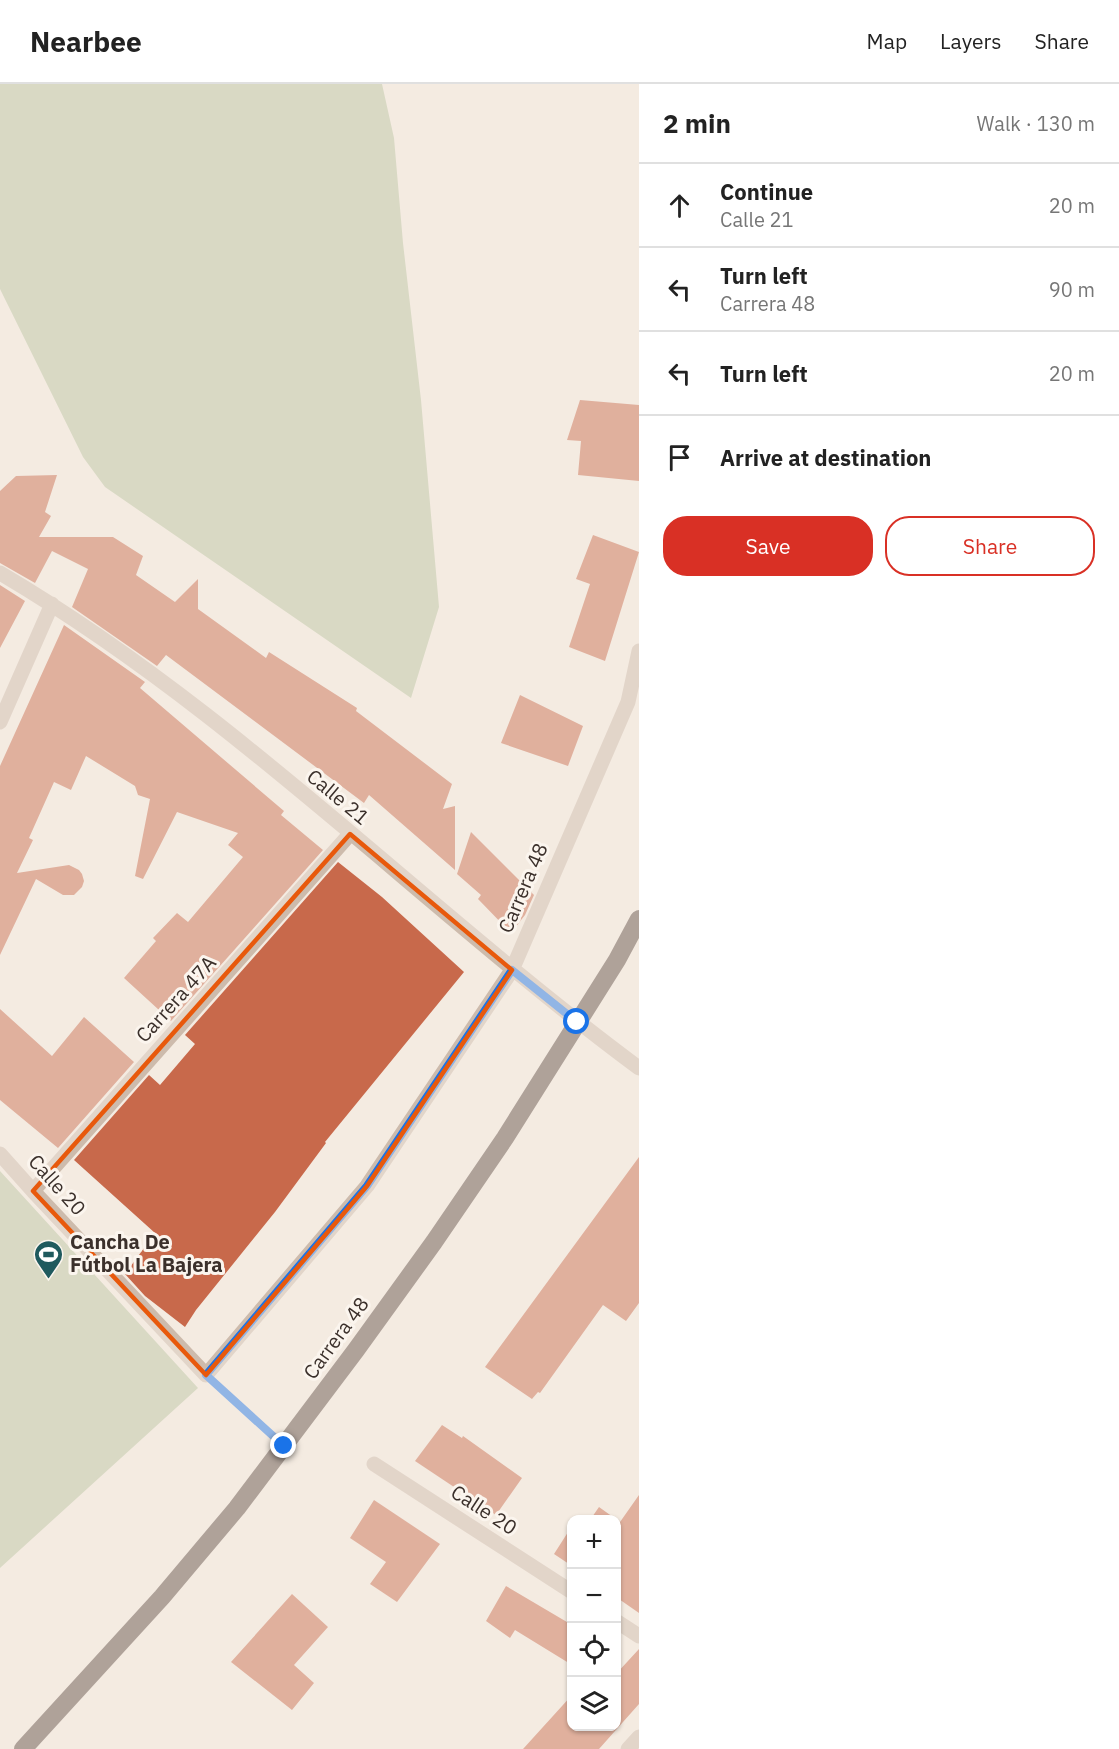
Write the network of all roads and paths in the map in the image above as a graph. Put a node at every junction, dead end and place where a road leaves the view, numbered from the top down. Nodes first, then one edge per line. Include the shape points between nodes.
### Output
1 (0, 573) edge
2 (52, 604) junction
3 (639, 651) edge
4 (0, 722) edge
5 (350, 834) junction
6 (639, 919) edge
7 (512, 970) junction
8 (577, 1022) junction
9 (639, 1068) edge
10 (0, 1154) edge
11 (33, 1191) junction
12 (206, 1375) junction
13 (284, 1446) junction
14 (374, 1464) dead end
15 (567, 1589) edge
16 (619, 1623) edge
17 (639, 1635) edge
18 (639, 1737) edge
19 (23, 1749) edge
20 (628, 1749) edge

1 - 2 street, Calle 21
2 - 4 street
2 - 5 street, Calle 21 via 201,711
3 - 7 street, Carrera 48 via 628,702
5 - 7 street, Calle 21
5 - 11 street, Carrera 47A
6 - 8 highway, Carrera 48
7 - 8 street, Calle 21
7 - 12 street, Carrera 48 via 367,1186
8 - 9 street, Calle 21
8 - 13 highway, Carrera 48 via 434,1242
10 - 11 street, Calle 20
11 - 12 street, Calle 20
12 - 13 path
13 - 19 highway, Carrera 48 via 162,1597
14 - 15 street, Calle 20
16 - 17 street
18 - 20 street

